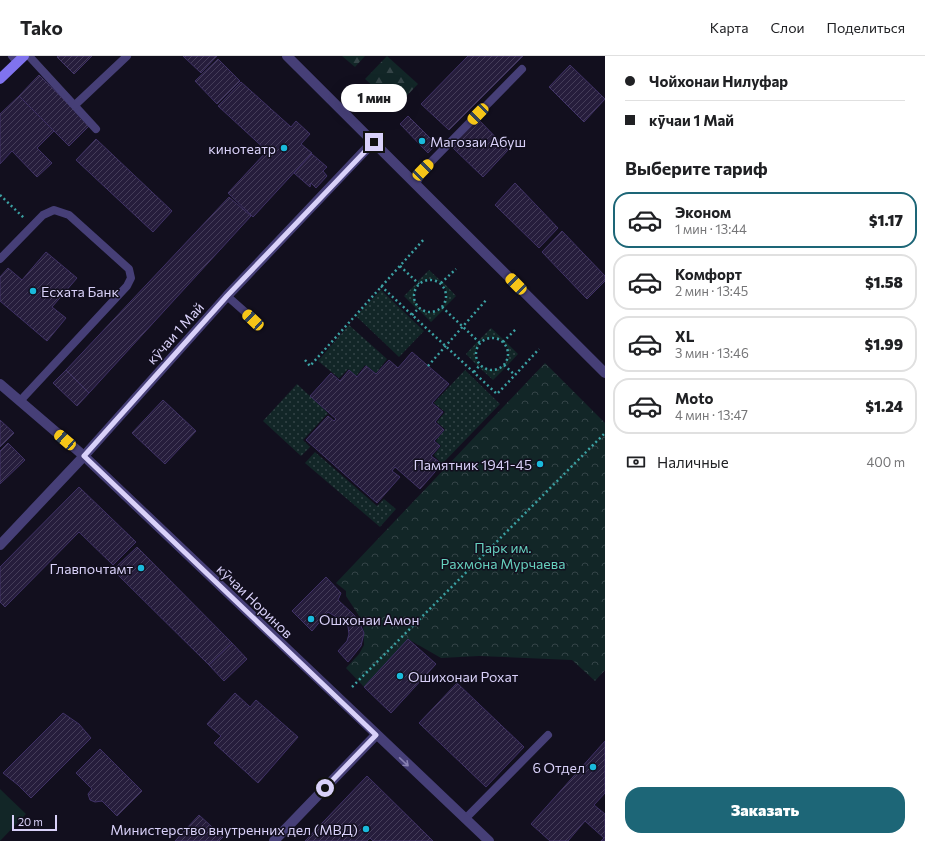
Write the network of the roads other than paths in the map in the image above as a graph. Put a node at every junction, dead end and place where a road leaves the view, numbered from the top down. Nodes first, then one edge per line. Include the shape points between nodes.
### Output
1 (29, 56) edge
2 (127, 56) edge
3 (287, 56) edge
4 (18, 58) edge
5 (522, 69) dead end
6 (0, 79) edge
7 (74, 105) junction
8 (96, 129) dead end
9 (374, 142) junction
10 (416, 184) junction
11 (0, 259) edge
12 (227, 296) junction
13 (253, 320) dead end
14 (605, 373) edge
15 (0, 384) edge
16 (20, 401) junction
17 (84, 456) junction
18 (0, 545) edge
19 (376, 735) junction
20 (548, 735) dead end
21 (465, 819) junction
22 (274, 841) edge
23 (489, 841) edge

1 - 7 lane
2 - 7 lane
3 - 9 street
4 - 6 main road
5 - 10 lane via 423,170
7 - 8 lane
9 - 10 street
9 - 12 street, кӯчаи 1 Май
10 - 14 street
11 - 16 lane via 43,215 54,210 69,215 129,268 131,278 127,286
12 - 13 lane
12 - 17 street, кӯчаи 1 Май
15 - 16 street, кӯчаи Норинов
16 - 17 street, кӯчаи Норинов
17 - 18 street, кӯчаи 1 Май
17 - 19 street, кӯчаи Норинов
19 -> 21 street, кӯчаи Норинов
19 - 22 street
20 - 21 lane
21 - 23 street, кӯчаи Норинов

